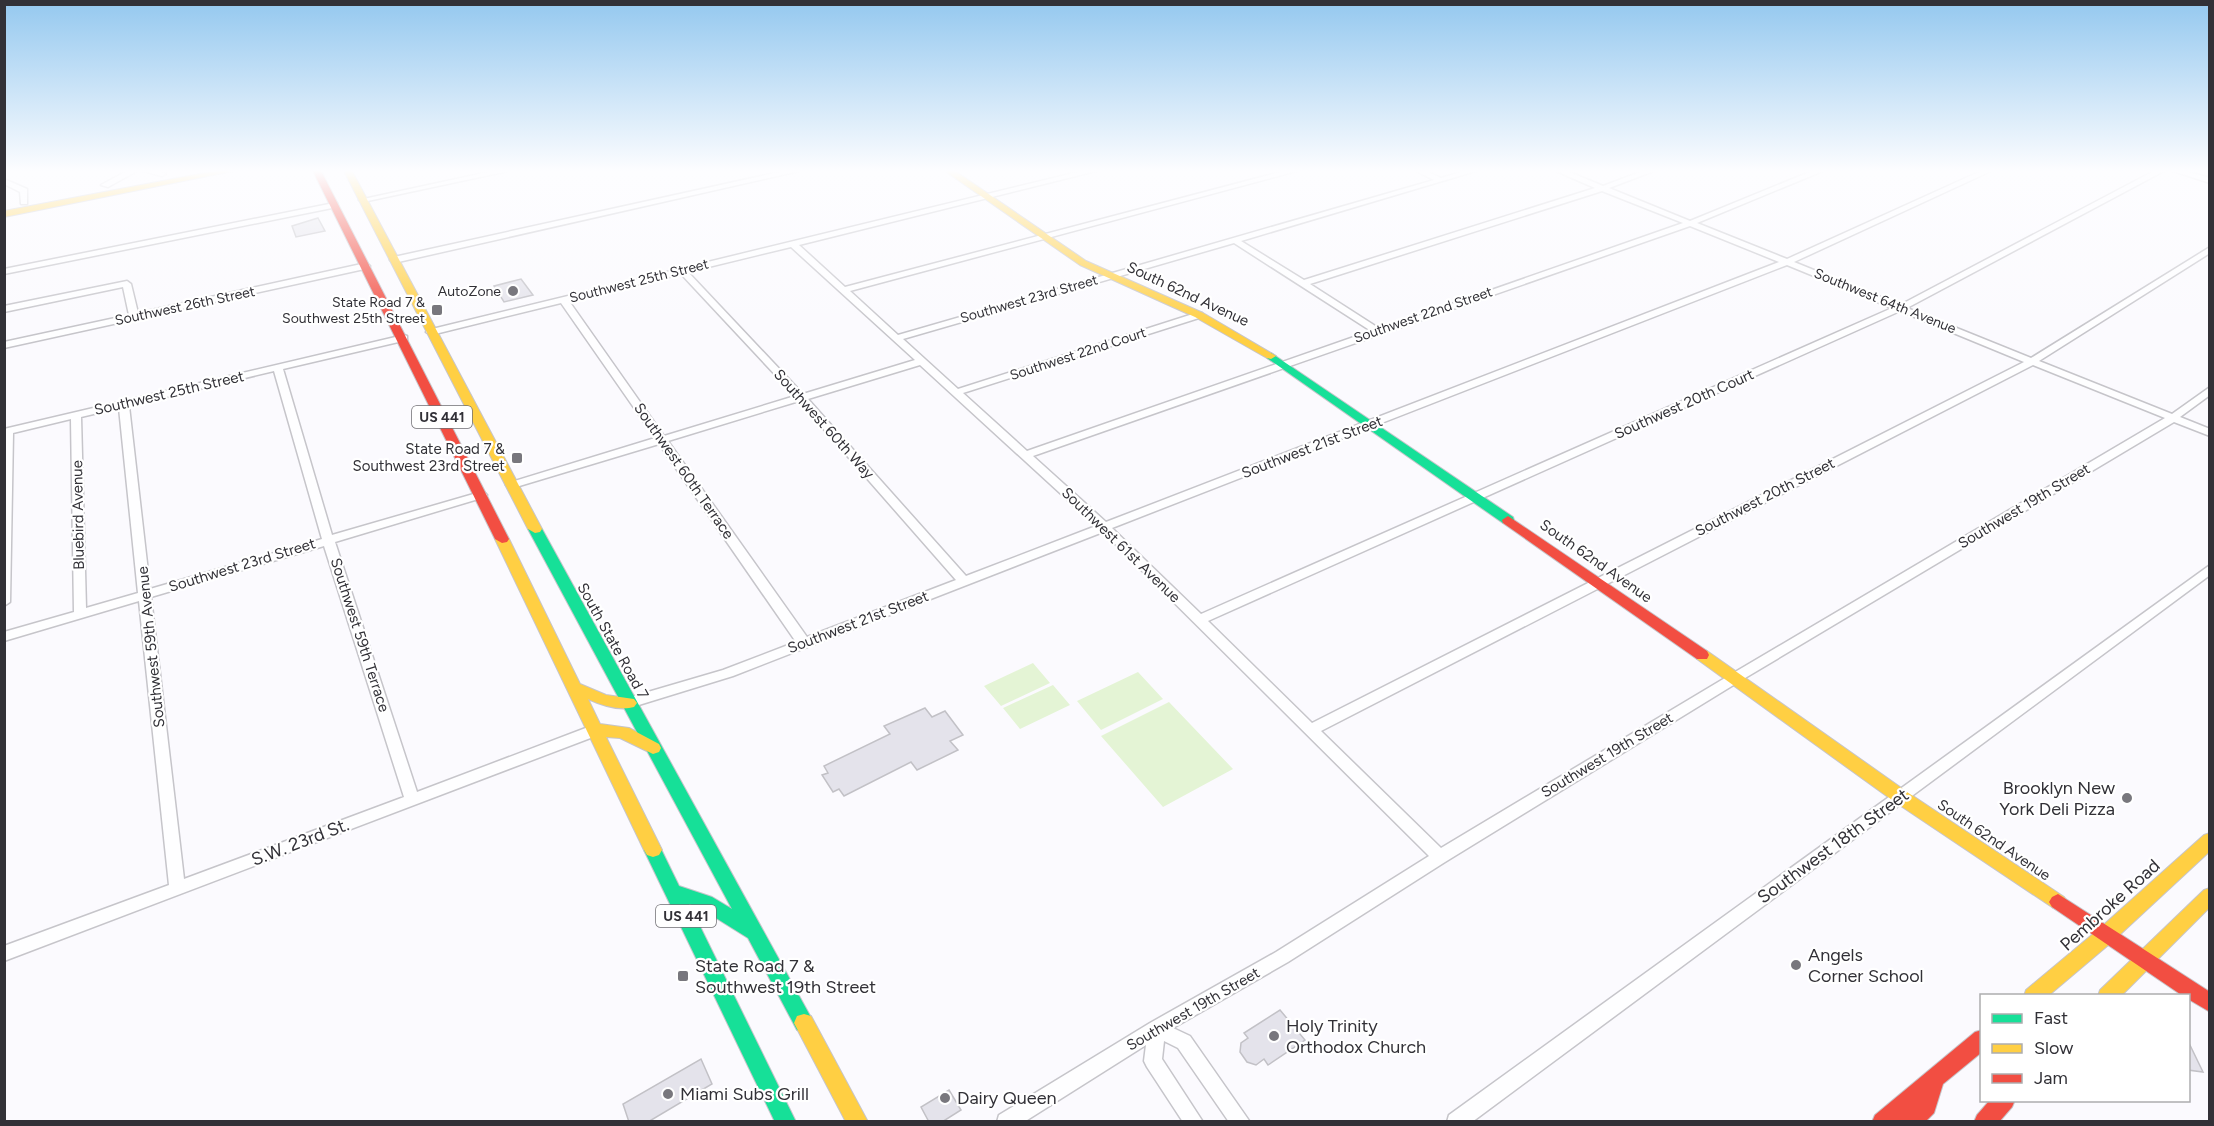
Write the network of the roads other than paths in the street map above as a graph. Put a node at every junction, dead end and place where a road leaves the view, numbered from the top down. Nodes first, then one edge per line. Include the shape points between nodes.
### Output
1 (243, 224) edge
2 (344, 224) edge
3 (375, 224) edge
4 (558, 224) edge
5 (873, 224) edge
6 (1026, 224) edge
7 (1095, 224) edge
8 (1291, 224) edge
9 (1491, 224) edge
10 (1689, 224) edge
11 (1692, 224) edge
12 (1872, 224) edge
13 (2060, 224) edge
14 (1044, 237) junction
15 (1235, 240) junction
16 (792, 243) junction
17 (2210, 249) edge
18 (394, 260) junction
19 (1788, 262) junction
20 (366, 266) junction
21 (682, 270) junction
22 (4, 272) edge
23 (1110, 276) junction
24 (1301, 284) junction
25 (843, 290) junction
26 (563, 299) junction
27 (1902, 307) junction
28 (4, 309) edge
29 (1199, 315) junction
30 (134, 317) junction
31 (396, 323) junction
32 (1377, 331) junction
33 (430, 332) junction
34 (404, 338) junction
35 (897, 338) junction
36 (4, 345) edge
37 (439, 347) junction
38 (922, 361) junction
39 (2031, 362) junction
40 (1284, 364) junction
41 (278, 367) junction
42 (2210, 390) edge
43 (957, 392) junction
44 (802, 398) junction
45 (123, 404) junction
46 (76, 415) junction
47 (2173, 418) junction
48 (1369, 426) junction
49 (6, 432) edge
50 (2210, 433) edge
51 (662, 439) junction
52 (1026, 455) junction
53 (512, 485) junction
54 (481, 495) junction
55 (1475, 498) junction
56 (1103, 526) junction
57 (328, 540) junction
58 (2210, 569) edge
59 (964, 581) junction
60 (1598, 582) junction
61 (146, 594) junction
62 (4, 602) edge
63 (80, 614) junction
64 (1199, 620) junction
65 (4, 637) edge
66 (804, 643) junction
67 (1735, 678) junction
68 (575, 688) junction
69 (629, 703) junction
70 (596, 730) junction
71 (1311, 730) junction
72 (653, 748) junction
73 (1901, 797) junction
74 (412, 799) junction
75 (2210, 840) edge
76 (1440, 857) junction
77 (177, 889) junction
78 (675, 892) junction
79 (2210, 895) edge
80 (754, 932) junction
81 (2106, 935) junction
82 (4, 954) edge
83 (2143, 959) junction
84 (2035, 994) edge
85 (2109, 994) edge
86 (2210, 1003) edge
87 (1156, 1029) junction
88 (1980, 1041) edge
89 (1935, 1077) junction
90 (2004, 1102) edge
91 (786, 1122) edge
92 (858, 1122) edge
93 (1005, 1122) edge
94 (1194, 1122) edge
95 (1241, 1122) edge
96 (1456, 1122) edge
97 (1882, 1122) edge
98 (1909, 1122) edge
99 (1984, 1122) edge

1 - 22 street
2 - 20 main road, US 441
3 - 18 main road, South State Road 7 / US 441
4 - 18 street
5 - 16 street, Southwest 25th Street
6 - 14 main road, South 62nd Avenue
7 - 14 street
8 - 15 street, Southwest 23rd Street
9 - 24 street
10 - 32 street, Southwest 22nd Street
11 - 19 street, Southwest 64th Avenue
12 - 19 street, Southwest 21st Street
13 - 27 street, Southwest 20th Court
14 - 23 main road, South 62nd Avenue
14 - 25 street
15 - 23 street, Southwest 23rd Street
15 - 24 street
16 - 21 street, Southwest 25th Street
16 - 25 street, Southwest 61st Avenue
17 - 39 street, Southwest 20th Street
18 - 33 main road, South State Road 7 / US 441
19 - 27 street, Southwest 64th Avenue
19 - 48 street, Southwest 21st Street
20 - 30 street, Southwest 26th Street
20 - 31 main road, US 441
21 - 26 street, Southwest 25th Street
21 - 44 street, Southwest 60th Way
23 - 29 main road, South 62nd Avenue
23 - 35 street, Southwest 23rd Street
24 - 32 street
25 - 35 street, Southwest 61st Avenue
26 - 33 street, Southwest 25th Street
26 - 51 street, Southwest 60th Terrace
27 - 39 street, Southwest 64th Avenue
27 - 55 street, Southwest 20th Court
28 - 30 street via 126,284
29 - 40 main road, South 62nd Avenue
29 - 43 street, Southwest 22nd Court
30 - 36 street, Southwest 26th Street
31 - 33 main road
31 - 34 main road, US 441
32 - 40 street, Southwest 22nd Street
33 - 37 main road, South State Road 7 / US 441
34 - 37 main road via 420,339
34 - 41 street, Southwest 25th Street
34 - 54 main road, US 441
35 - 38 street, Southwest 61st Avenue
37 - 53 main road, South State Road 7 / US 441
38 - 43 street, Southwest 61st Avenue
38 - 44 street
39 - 47 street, Southwest 64th Avenue
39 - 60 street, Southwest 20th Street
40 - 48 main road, South 62nd Avenue
40 - 52 street, Southwest 22nd Street
41 - 45 street, Southwest 25th Street
41 - 57 street, Southwest 59th Terrace
42 - 47 street, Southwest 19th Street
43 - 52 street, Southwest 61st Avenue
44 - 51 street
44 - 59 street, Southwest 60th Way
45 - 46 street, Southwest 25th Street
45 - 61 street, Southwest 59th Avenue
46 - 49 street, Southwest 25th Street
46 - 63 street, Bluebird Avenue
47 - 50 street, Southwest 64th Avenue
47 - 67 street, Southwest 19th Street
48 - 55 main road, South 62nd Avenue
48 - 56 street, Southwest 21st Street
49 - 62 street
51 - 53 street
51 - 66 street, Southwest 60th Terrace
52 - 56 street, Southwest 61st Avenue
53 - 69 main road, South State Road 7 / US 441
54 - 57 street, Southwest 23rd Street
54 - 68 main road, US 441
55 - 60 main road, South 62nd Avenue
55 - 64 street, Southwest 20th Court
56 - 59 street, Southwest 21st Street
56 - 64 street, Southwest 61st Avenue
57 - 61 street, Southwest 23rd Street
57 - 74 street, Southwest 59th Terrace
58 - 73 street, Southwest 18th Street
59 - 66 street, Southwest 21st Street
60 - 67 main road, South 62nd Avenue
60 - 71 street, Southwest 20th Street
61 - 63 street, Southwest 23rd Street
61 - 77 street, Southwest 59th Avenue
63 - 65 street, Southwest 23rd Street
64 - 71 street, Southwest 61st Avenue
66 - 69 street, Southwest 21st Street via 728,673
67 - 73 main road, South 62nd Avenue
67 - 76 street, Southwest 19th Street
68 - 69 main road via 604,700
68 - 70 main road, US 441
69 - 72 main road, South State Road 7 / US 441
70 - 72 main road via 623,732
70 - 74 street, S.W. 23rd St.
70 - 78 main road, US 441
71 - 76 street, Southwest 61st Avenue
72 - 80 main road, South State Road 7 / US 441
73 - 81 main road, South 62nd Avenue
73 - 96 street, Southwest 18th Street
74 - 77 street, S.W. 23rd St.
75 - 81 main road, Pembroke Road
76 - 87 street, Southwest 19th Street via 1282,957
77 - 82 street, S.W. 23rd St.
78 - 80 main road via 691,894
78 - 91 main road, US 441
79 - 83 main road
80 - 92 main road, South State Road 7 / US 441
81 - 83 main road, South 62nd Avenue
81 - 84 main road, Pembroke Road
83 - 85 main road
83 - 86 main road, South 62nd Avenue
87 - 93 street, Southwest 19th Street
87 - 94 street via 1153,1061
87 - 95 street via 1184,1042
88 - 89 main road
89 - 97 main road
89 - 98 main road via 1927,1106
90 - 99 main road

